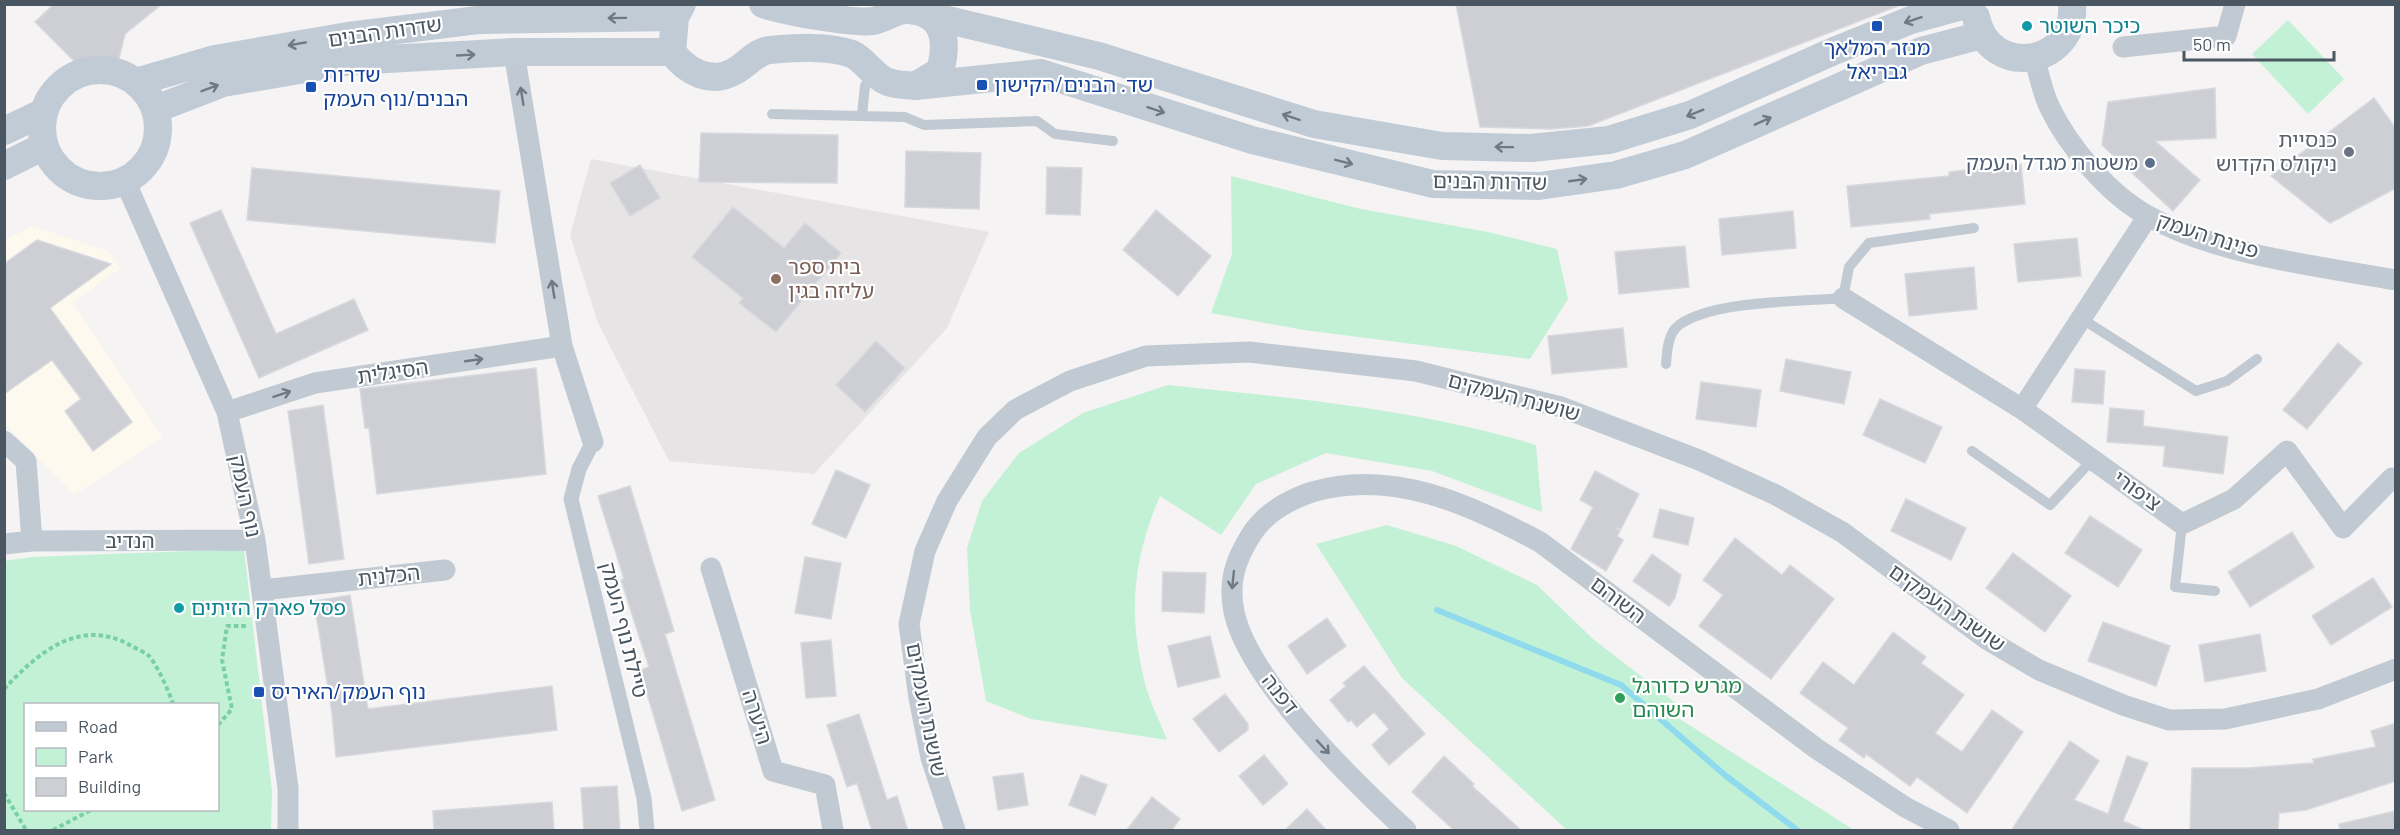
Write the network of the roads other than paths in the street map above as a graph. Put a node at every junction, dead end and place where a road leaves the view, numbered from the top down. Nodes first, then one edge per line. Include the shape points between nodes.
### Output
1 (763, 4) edge
2 (1969, 4) edge
3 (1976, 4) edge
4 (2235, 4) edge
5 (2077, 7) edge
6 (580, 11) edge
7 (679, 11) edge
8 (927, 15) junction
9 (1982, 35) junction
10 (2123, 47) dead end
11 (514, 52) junction
12 (672, 52) junction
13 (2034, 58) junction
14 (876, 72) junction
15 (136, 82) junction
16 (915, 86) junction
17 (156, 109) junction
18 (44, 112) junction
19 (772, 114) dead end
20 (862, 115) junction
21 (4, 131) edge
22 (1113, 141) dead end
23 (44, 147) junction
24 (4, 166) edge
25 (125, 181) junction
26 (2148, 216) junction
27 (1974, 228) dead end
28 (2396, 280) edge
29 (1843, 298) junction
30 (2082, 320) junction
31 (562, 346) junction
32 (2256, 359) dead end
33 (1666, 364) dead end
34 (2022, 409) junction
35 (226, 412) junction
36 (4, 441) edge
37 (593, 442) joint
38 (1972, 451) dead end
39 (2093, 459) junction
40 (2392, 477) dead end
41 (2182, 524) junction
42 (1256, 527) joint
43 (255, 540) junction
44 (32, 541) junction
45 (4, 544) edge
46 (711, 568) dead end
47 (445, 570) dead end
48 (262, 590) junction
49 (2216, 591) dead end
50 (2396, 669) edge
51 (288, 831) edge
52 (647, 831) edge
53 (833, 831) edge
54 (955, 831) edge
55 (1406, 831) edge
56 (1949, 831) edge

1 - 8 main road, שדרות הבנים via 807,15 873,21 908,10
2 -> 8 main road, שדרות הבנים via 1900,24 1690,115 1609,140 1531,148 1442,146 1314,124 1099,56
3 - 9 main road
4 - 10 street via 2226,36
5 - 13 main road via 2061,42
7 -> 6 main road, שדרות הבנים
6 -> 15 main road, שדרות הבנים via 348,36 215,58
7 - 12 main road
8 - 16 main road via 942,28 946,50 940,71
9 - 13 main road via 2005,55
16 -> 9 main road, שדרות הבנים via 1041,73 1252,140 1433,184 1539,186 1616,175 1685,155 1921,51
11 - 12 main road, שדרות הבנים
17 -> 11 main road, שדרות הבנים via 223,83 351,62
31 -> 11 street
12 - 14 main road, שדרות הבנים via 692,72 706,76 734,72 765,50 807,48 852,54
13 - 26 street, פנינת העמק via 2047,104 2069,144 2111,187
14 - 16 main road, שדרות הבנים via 887,81
14 - 20 lane via 865,86
15 - 17 main road
15 - 18 main road via 120,72 82,72 65,81
17 - 25 main road via 157,142 140,171
18 - 21 main road
18 - 23 main road
19 - 20 lane
20 - 22 lane via 905,117 924,125 1037,121 1055,134
23 - 24 main road
23 - 25 main road via 61,171 86,185 106,186
25 - 35 street, נוף העמק
26 - 28 street, פנינת העמק via 2212,242 2282,260
26 - 30 street
27 - 29 lane via 1869,243 1849,267
29 - 33 lane via 1712,309 1678,326 1668,344
29 - 34 street, ציפורי
30 - 32 lane via 2196,391 2227,381
30 - 34 street
35 -> 31 street, הסיגלית via 315,383
31 - 37 street
34 - 39 street, ציפורי
35 - 43 street, נוף העמק
36 - 44 street via 26,461
37 - 52 street, טיילת נוף העמק via 579,469 571,499 644,798
38 - 39 lane via 2050,505
39 - 41 street, ציפורי
40 - 41 street, ציפורי via 2343,528 2287,451 2234,499
41 - 49 lane via 2175,587
42 -> 55 street, דפנה via 1235,561 1232,589 1234,613 1246,642 1260,670 1314,737
42 - 56 street, השוהם via 1287,500 1323,489 1367,483 1409,488 1490,516 1540,542 1817,749
43 - 44 street, הנדיב
43 - 48 street, נוף העמק
44 - 45 street, הנדיב
46 - 53 street, היערה via 773,771 825,785
47 - 48 street, הכלנית
48 - 51 street, נוף העמק via 288,788
50 - 54 street, שושנת העמקים via 2318,699 2225,719 2169,720 2039,670 1988,640 1842,532 1776,495 1700,460 1561,407 1404,370 1249,352 1146,356 1070,381 1015,410 987,437 947,501 926,551 909,624 931,758

